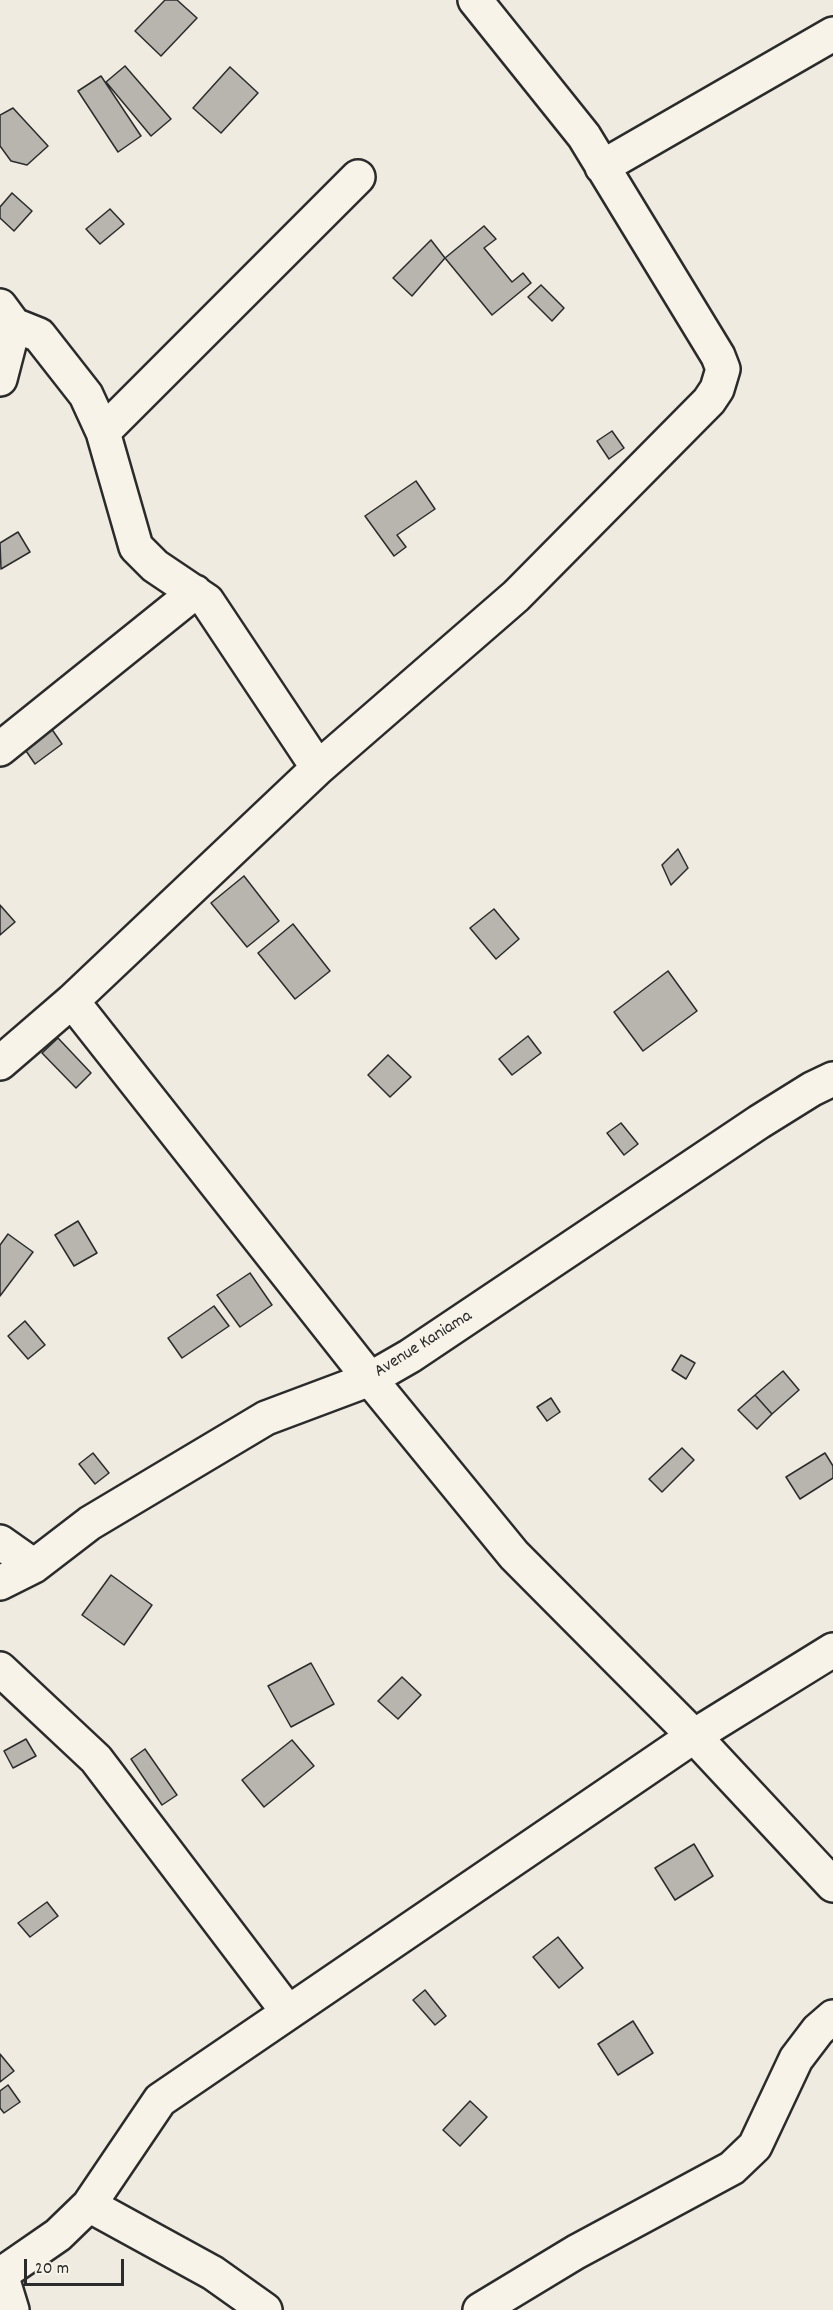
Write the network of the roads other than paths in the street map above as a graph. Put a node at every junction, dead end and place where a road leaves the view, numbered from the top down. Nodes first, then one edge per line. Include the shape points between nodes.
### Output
1 (475, 0) edge
2 (833, 34) edge
3 (602, 167) junction
4 (358, 177) dead end
5 (7, 316) edge
6 (0, 379) edge
7 (103, 432) junction
8 (195, 592) junction
9 (0, 749) edge
10 (318, 768) junction
11 (72, 1001) junction
12 (0, 1063) edge
13 (833, 1079) edge
14 (370, 1379) junction
15 (0, 1542) edge
16 (34, 1566) junction
17 (0, 1583) edge
18 (833, 1650) edge
19 (0, 1669) edge
20 (694, 1736) junction
21 (833, 1885) edge
22 (288, 2012) junction
23 (833, 2017) edge
24 (89, 2205) junction
25 (1, 2275) edge
26 (12, 2310) edge
27 (265, 2310) edge
28 (480, 2310) edge

1 - 3 street via 584,136
2 - 3 street
3 - 10 street via 718,356 723,369 717,389 516,596
4 - 7 street
5 - 6 street
5 - 7 street via 39,335 86,395
7 - 8 street via 136,547 155,566
8 - 9 street
8 - 10 street via 207,601
10 - 11 street
11 - 12 street
11 - 14 street
13 - 14 street, Avenue Kaniama via 759,1122
14 - 16 street, Avenue Kaniama via 266,1418 90,1523
14 - 20 street via 514,1556
15 - 16 street
16 - 17 street, Avenue Kaniama
18 - 20 street
19 - 22 street via 96,1759
20 - 21 street
20 - 22 street
22 - 24 street via 160,2100
23 - 28 street via 796,2059 755,2146 732,2168 576,2252
24 - 25 street via 58,2235
24 - 27 street via 213,2273
25 - 26 street

